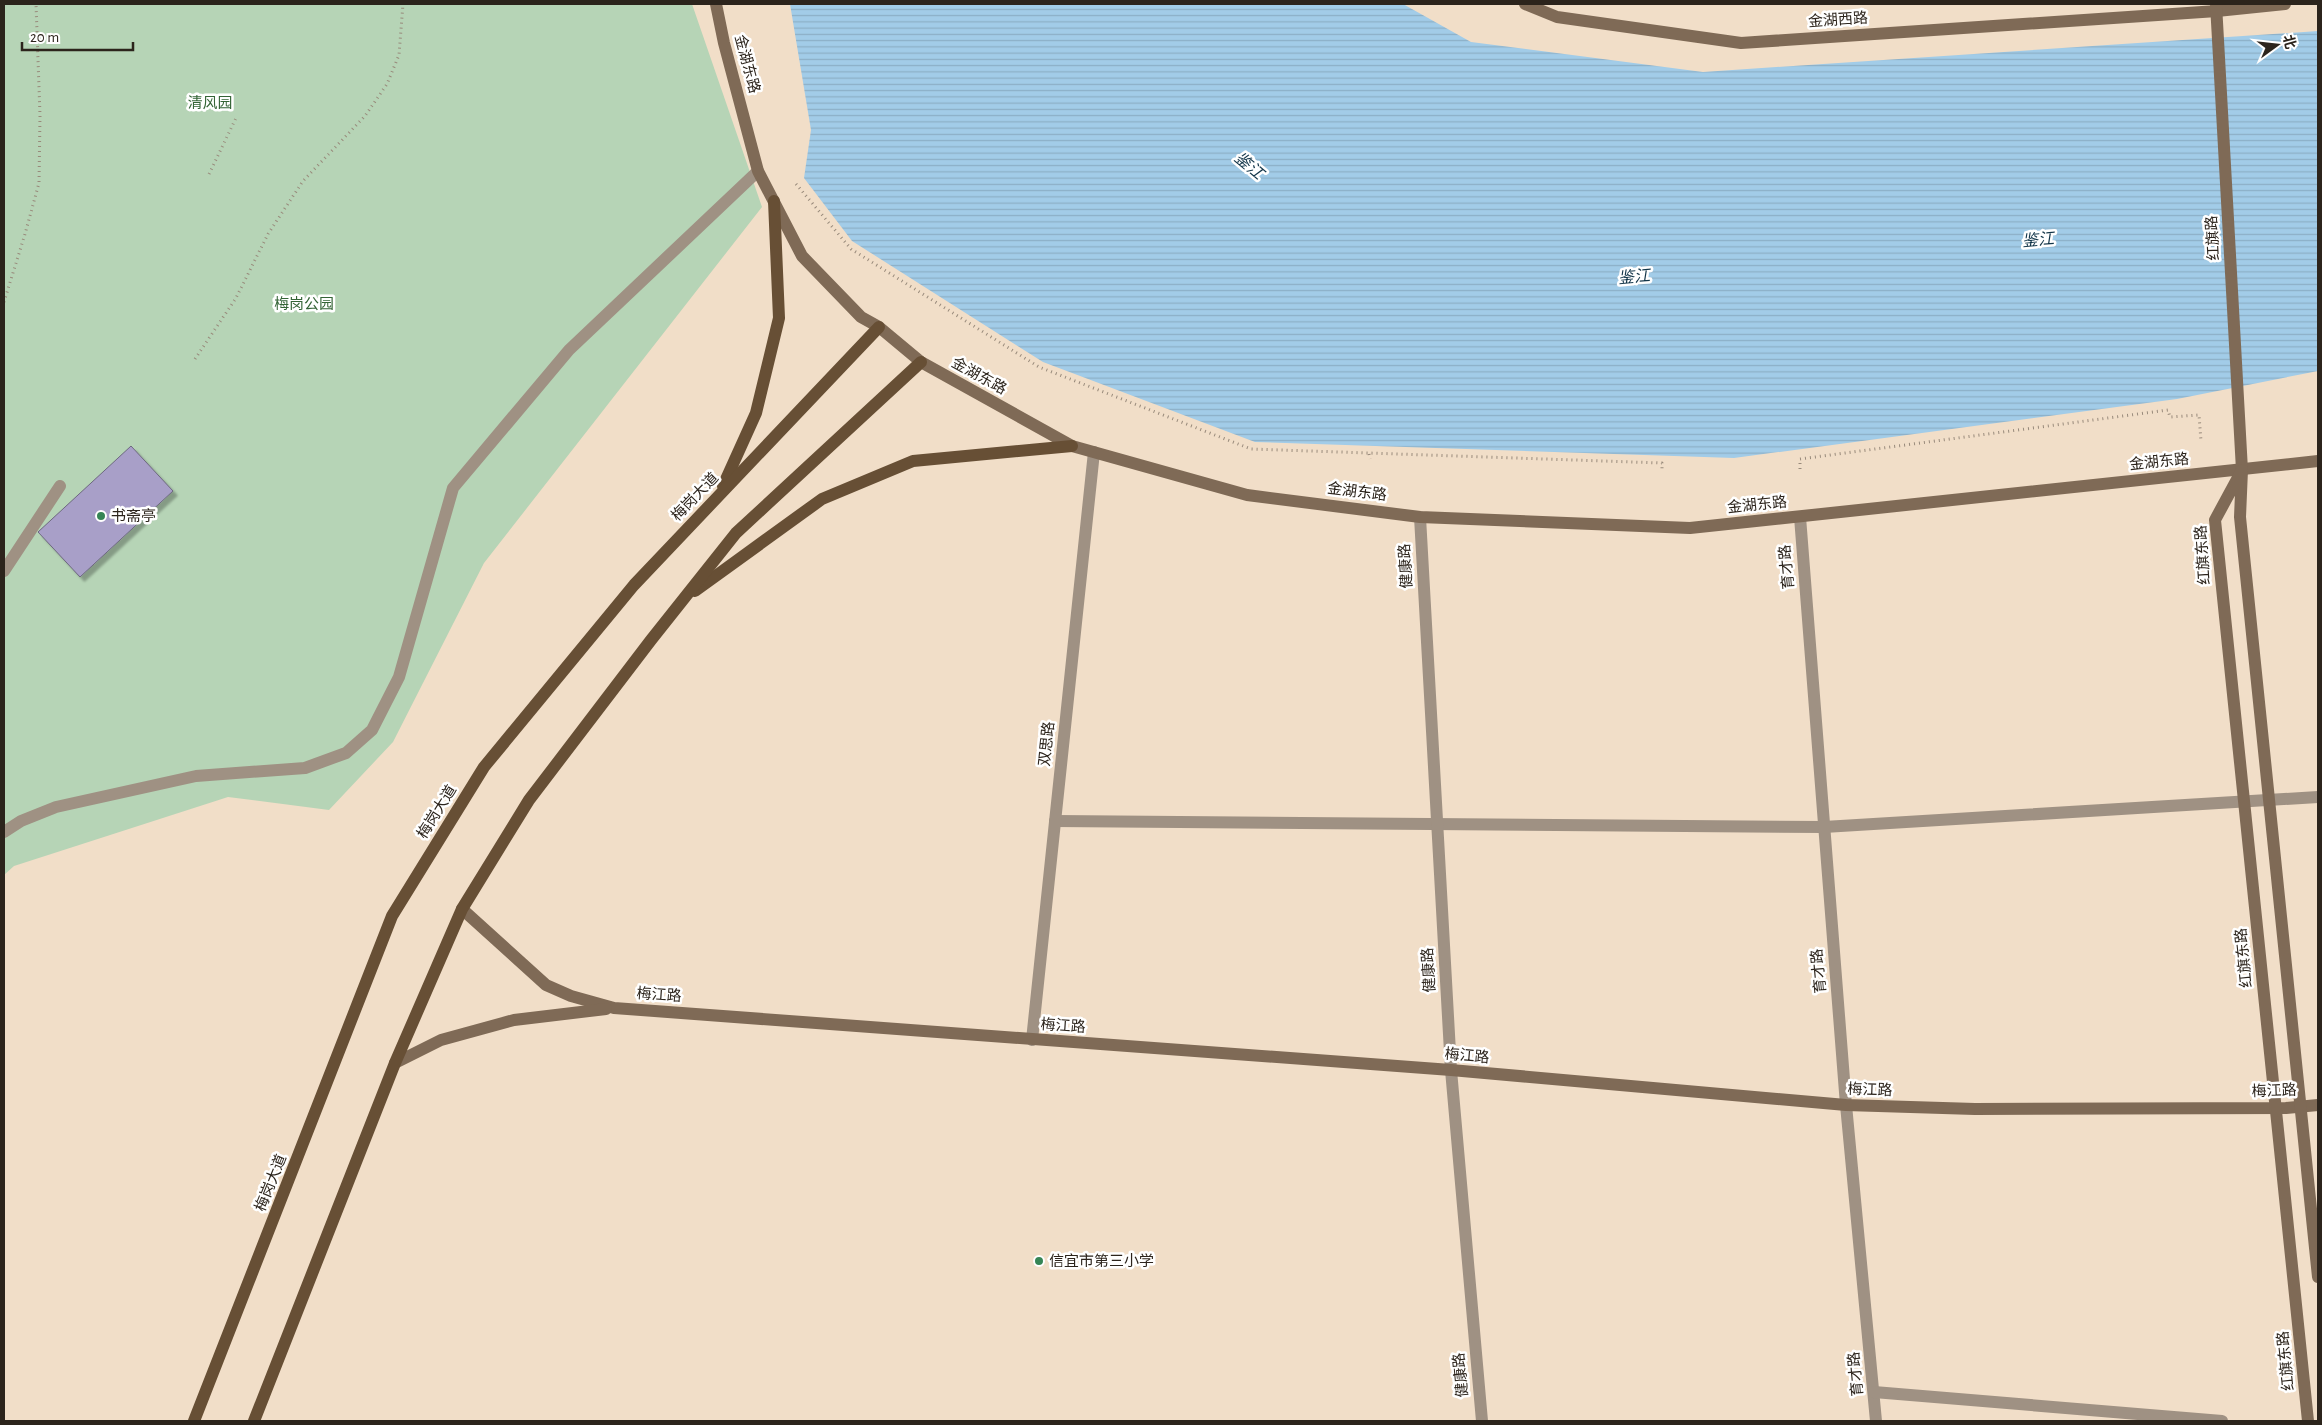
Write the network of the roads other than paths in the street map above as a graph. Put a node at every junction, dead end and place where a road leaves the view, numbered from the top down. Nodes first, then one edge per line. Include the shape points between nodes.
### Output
1 (716, 4) edge
2 (1525, 4) edge
3 (2277, 4) edge
4 (2217, 7) edge
5 (758, 171) junction
6 (774, 201) junction
7 (879, 327) junction
8 (921, 362) junction
9 (1072, 446) junction
10 (1094, 452) junction
11 (2318, 462) edge
12 (2242, 470) junction
13 (60, 486) dead end
14 (718, 496) junction
15 (1420, 517) junction
16 (1800, 517) junction
17 (4, 571) edge
18 (683, 600) junction
19 (2318, 796) edge
20 (2269, 801) junction
21 (2244, 803) junction
22 (1055, 821) junction
23 (1437, 824) junction
24 (1824, 827) junction
25 (4, 832) edge
26 (462, 909) junction
27 (614, 1008) junction
28 (1032, 1040) junction
29 (395, 1063) junction
30 (1451, 1070) junction
31 (1846, 1105) junction
32 (2318, 1105) edge
33 (2300, 1106) junction
34 (2275, 1108) junction
35 (2318, 1277) edge
36 (1874, 1392) junction
37 (194, 1421) edge
38 (254, 1421) edge
39 (1482, 1421) edge
40 (1876, 1421) edge
41 (2222, 1421) edge
42 (2308, 1421) edge

1 - 5 main road, 金湖东路
2 - 4 main road, 金湖西路 via 1557,17 1741,43
3 - 4 main road, 金湖西路
4 - 12 main road, 红旗路
5 - 6 main road, 金湖东路
5 - 25 street via 569,350 453,488 399,677 372,730 346,752 305,768 196,776 56,807 21,821
6 - 7 main road, 金湖东路 via 802,256 861,317
6 - 14 main road via 779,318 756,413
7 - 8 main road, 金湖东路
7 - 14 main road, 梅岗大道
8 - 9 main road, 金湖东路
8 - 18 main road via 736,533
9 - 10 main road, 金湖东路
9 - 18 main road via 913,461 822,499
10 - 15 main road, 金湖东路 via 1247,494
10 - 22 street, 双思路
11 - 12 main road, 金湖东路
12 - 16 main road, 金湖东路
12 - 20 main road via 2240,517
12 - 21 main road, 红旗东路 via 2215,520
13 - 17 street
14 - 37 main road, 梅岗大道 via 634,585 484,767 392,916
15 - 16 main road, 金湖东路 via 1690,528
15 - 23 street, 健康路
16 - 24 street, 育才路
18 - 26 main road via 529,800
19 - 20 street
20 - 21 street
20 - 33 main road
21 - 24 street
21 - 34 main road, 红旗东路
22 - 23 street
22 - 28 street, 双思路
23 - 24 street
23 - 30 street, 健康路
24 - 31 street, 育才路
26 - 27 main road via 546,985
26 - 29 main road
27 - 28 main road, 梅江路
27 - 29 main road via 514,1020 441,1040
28 - 30 main road, 梅江路
29 - 38 main road
30 - 31 main road, 梅江路
30 - 39 street, 健康路
31 - 34 main road, 梅江路 via 1975,1110
31 - 36 street, 育才路
32 - 33 main road, 梅江路
33 - 34 main road, 梅江路
33 - 35 main road
34 - 42 main road, 红旗东路
36 - 40 street, 育才路
36 - 41 street

